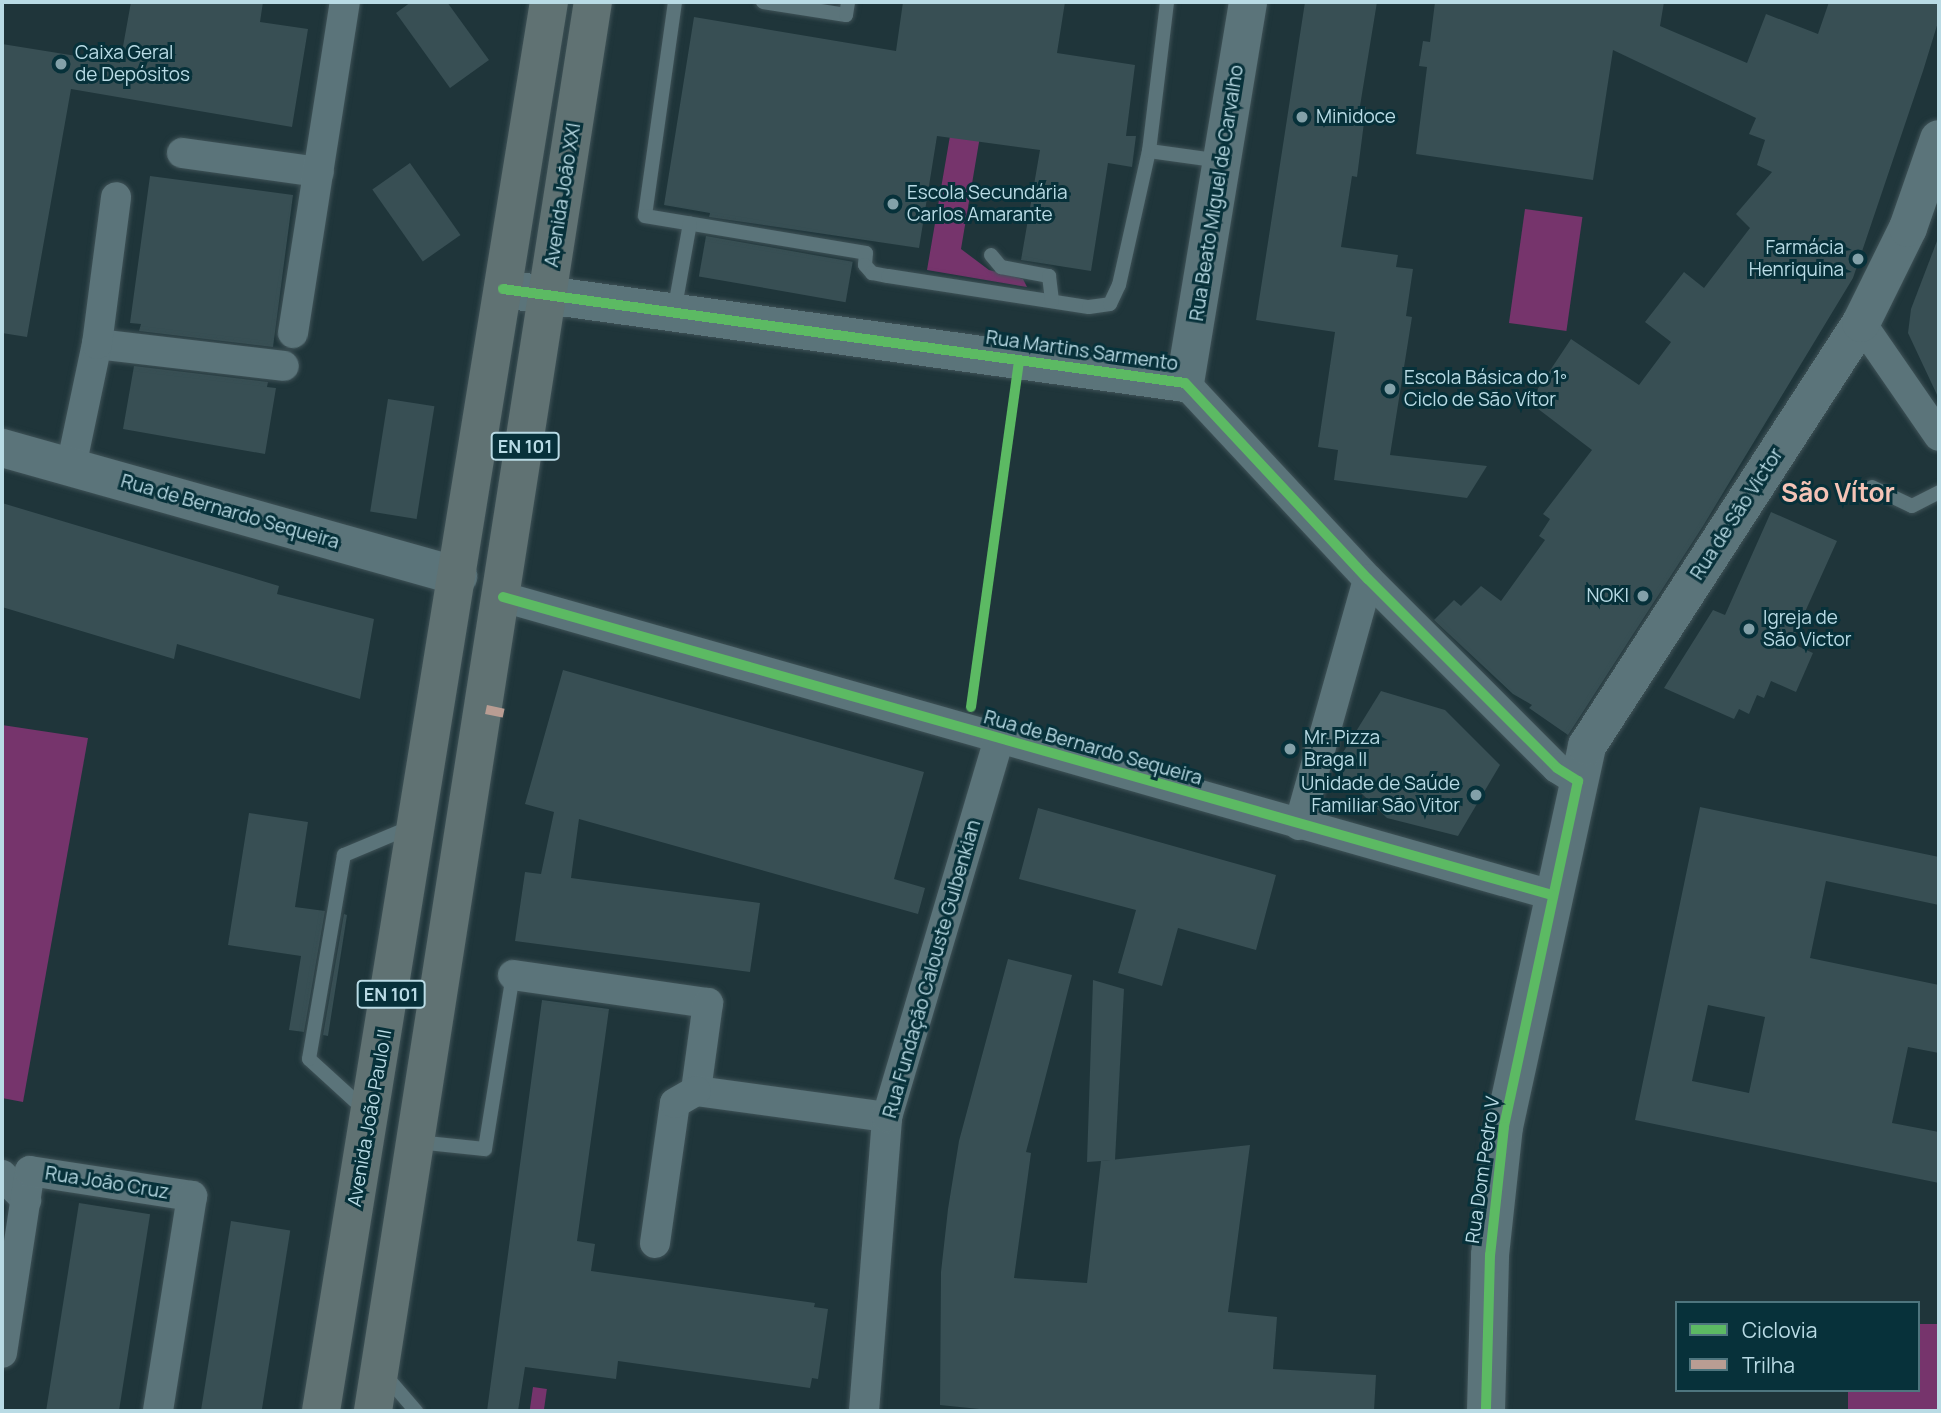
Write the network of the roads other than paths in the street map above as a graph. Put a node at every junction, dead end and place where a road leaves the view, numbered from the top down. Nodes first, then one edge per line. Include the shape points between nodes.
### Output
1 (345, 2) edge
2 (549, 2) edge
3 (593, 2) edge
4 (675, 2) edge
5 (763, 2) edge
6 (848, 2) edge
7 (1167, 2) edge
8 (1248, 2) edge
9 (1939, 139) edge
10 (1149, 151) junction
11 (182, 153) dead end
12 (1222, 162) junction
13 (319, 172) junction
14 (116, 197) dead end
15 (690, 223) junction
16 (991, 255) dead end
17 (503, 289) junction
18 (547, 295) junction
19 (1052, 302) junction
20 (674, 313) junction
21 (1861, 323) junction
22 (293, 333) dead end
23 (97, 344) junction
24 (284, 366) dead end
25 (1185, 383) junction
26 (1939, 436) edge
27 (2, 448) edge
28 (71, 467) junction
29 (1872, 487) dead end
30 (1939, 492) edge
31 (458, 576) junction
32 (1368, 579) junction
33 (503, 597) junction
34 (999, 740) junction
35 (1578, 781) junction
36 (419, 823) junction
37 (1299, 825) junction
38 (1552, 895) junction
39 (513, 975) joint
40 (696, 1091) junction
41 (371, 1115) junction
42 (887, 1116) junction
43 (417, 1142) junction
44 (2, 1175) edge
45 (26, 1200) junction
46 (655, 1243) dead end
47 (2, 1353) edge
48 (380, 1369) junction
49 (158, 1411) edge
50 (321, 1411) edge
51 (373, 1411) edge
52 (416, 1411) edge
53 (864, 1411) edge
54 (1486, 1411) edge

1 - 13 street
2 - 17 main road, EN 101
3 - 18 main road, Avenida João XXI / EN 101
4 - 15 lane via 645,216
5 - 6 lane via 846,15
7 - 10 lane
8 - 12 street, Rua Beato Miguel de Carvalho
9 - 21 street, Rua de São Victor via 1908,228
10 - 12 lane
10 - 19 lane via 1119,285 1110,303 1088,307
11 - 13 street
12 - 25 street, Rua Beato Miguel de Carvalho
13 - 22 street
14 - 23 street
15 - 19 lane via 866,253 865,265 872,273
15 - 20 lane
16 - 19 lane via 1001,267 1049,276
17 - 18 street, Rua Martins Sarmento
17 - 31 main road, EN 101
18 - 20 street, Rua Martins Sarmento
18 - 33 main road, Avenida João XXI / EN 101
20 - 25 street, Rua Martins Sarmento
21 - 26 street
21 - 35 street, Rua de São Victor via 1587,746
23 - 24 street
23 - 28 street
25 - 32 street, Rua Martins Sarmento
27 - 28 street, Rua de Bernardo Sequeira
28 - 31 street, Rua de Bernardo Sequeira
29 - 30 lane via 1912,506
31 - 36 main road, Avenida João Paulo II / EN 101
32 - 35 street, Rua Martins Sarmento via 1557,768
32 - 37 street
33 - 34 street, Rua de Bernardo Sequeira
33 - 43 main road, EN 101
34 - 37 street, Rua de Bernardo Sequeira
34 - 42 street, Rua Fundação Calouste Gulbenkian
35 - 38 street, Rua de São Victor
36 - 41 main road, Avenida João Paulo II / EN 101
36 - 41 lane via 344,855 309,1059
37 - 38 street, Rua de Bernardo Sequeira
38 - 54 street, Rua Dom Pedro V via 1504,1127 1490,1255
39 - 40 street via 708,1003
39 - 43 lane via 485,1149
40 - 42 street
40 - 46 street via 675,1103
41 - 50 main road, Avenida João Paulo II / EN 101
42 - 53 street, Rua Fundação Calouste Gulbenkian
43 - 48 main road, EN 101
44 - 45 street
45 - 47 street, Rua João Cruz
45 - 49 street, Rua João Cruz via 30,1171 192,1196
48 - 51 main road, EN 101
48 - 52 lane

